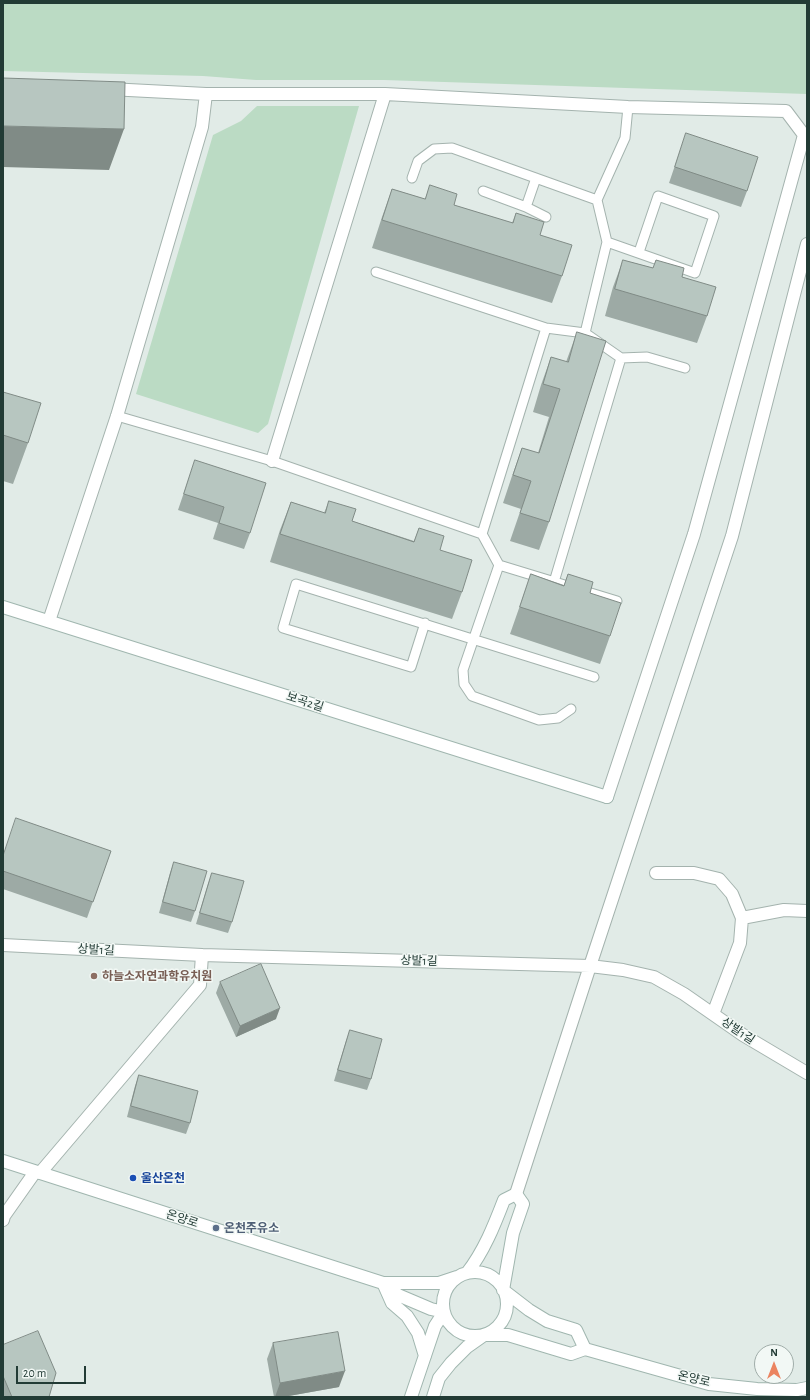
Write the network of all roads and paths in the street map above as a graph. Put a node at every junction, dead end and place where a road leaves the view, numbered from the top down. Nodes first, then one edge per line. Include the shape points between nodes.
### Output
1 (96, 88) edge
2 (206, 94) junction
3 (385, 94) junction
4 (628, 107) junction
5 (412, 178) dead end
6 (536, 178) junction
7 (483, 191) dead end
8 (597, 200) junction
9 (526, 207) junction
10 (546, 217) dead end
11 (607, 242) junction
12 (807, 244) edge
13 (639, 252) junction
14 (376, 272) dead end
15 (546, 328) junction
16 (585, 333) junction
17 (622, 358) junction
18 (685, 368) dead end
19 (117, 416) junction
20 (272, 461) junction
21 (482, 534) junction
22 (499, 565) junction
23 (554, 582) junction
24 (617, 600) edge
25 (3, 607) edge
26 (49, 621) junction
27 (425, 623) junction
28 (474, 639) junction
29 (594, 677) dead end
30 (571, 709) dead end
31 (656, 874) dead end
32 (807, 911) edge
33 (742, 918) junction
34 (3, 945) edge
35 (202, 954) junction
36 (590, 966) junction
37 (713, 1014) junction
38 (807, 1073) edge
39 (3, 1161) edge
40 (37, 1172) junction
41 (516, 1194) junction
42 (3, 1220) edge
43 (462, 1275) junction
44 (384, 1284) junction
45 (503, 1290) junction
46 (444, 1312) junction
47 (484, 1335) junction
48 (585, 1349) junction
49 (425, 1356) junction
50 (807, 1388) edge
51 (411, 1397) edge
52 (433, 1397) edge

1 - 2 street
2 - 3 street
2 - 19 street via 202,127
3 - 4 street
3 - 20 street
4 - 8 lane via 625,138
4 - 26 street, 보곡2길 via 786,111 804,134 694,534 607,797
5 - 6 lane via 418,161 423,157 434,149 452,148
6 - 8 lane
6 - 9 lane
7 - 9 lane
8 - 11 lane
9 - 10 lane
11 - 13 lane
11 - 16 lane
12 - 36 street via 732,536
13 - 13 lane via 694,273 714,216 658,196
14 - 15 lane
15 - 16 lane
15 - 21 lane
16 - 17 lane
17 - 18 lane via 647,356
17 - 23 lane
19 - 20 lane
19 - 26 street
20 - 21 lane
21 - 22 lane
22 - 23 lane
22 - 28 lane
23 - 24 lane
25 - 26 street, 보곡2길
27 - 27 lane via 296,584 283,628 411,666
27 - 28 lane
28 - 29 lane
28 - 30 lane via 464,670 464,684 472,696 539,720 558,718
31 - 33 street via 694,874 718,879 732,894
32 - 33 street via 784,910
33 - 37 street via 740,943
34 - 35 street, 상발1길
35 - 36 street, 상발1길
35 - 40 street via 200,985
36 - 37 street, 상발1길 via 654,977
36 - 41 street
37 - 38 street, 상발1길
39 - 40 street, 온양로
40 - 42 street
40 - 44 street, 온양로
41 - 43 street via 504,1200 494,1229 478,1259
41 - 45 street via 523,1204 513,1233
43 - 44 street via 439,1283
43 - 45 street via 488,1275 497,1281
43 - 46 street via 450,1284 445,1293
44 - 46 street via 398,1295
44 - 49 street via 392,1303 407,1316 418,1333
45 - 47 street via 506,1312 494,1330
45 - 48 street via 547,1321 576,1330
46 - 47 street via 454,1329 463,1334
46 - 49 street via 435,1326
47 - 48 street via 508,1335 571,1354
47 - 52 street via 450,1363 439,1378
48 - 50 street, 온양로 via 709,1384 757,1389
49 - 51 street

